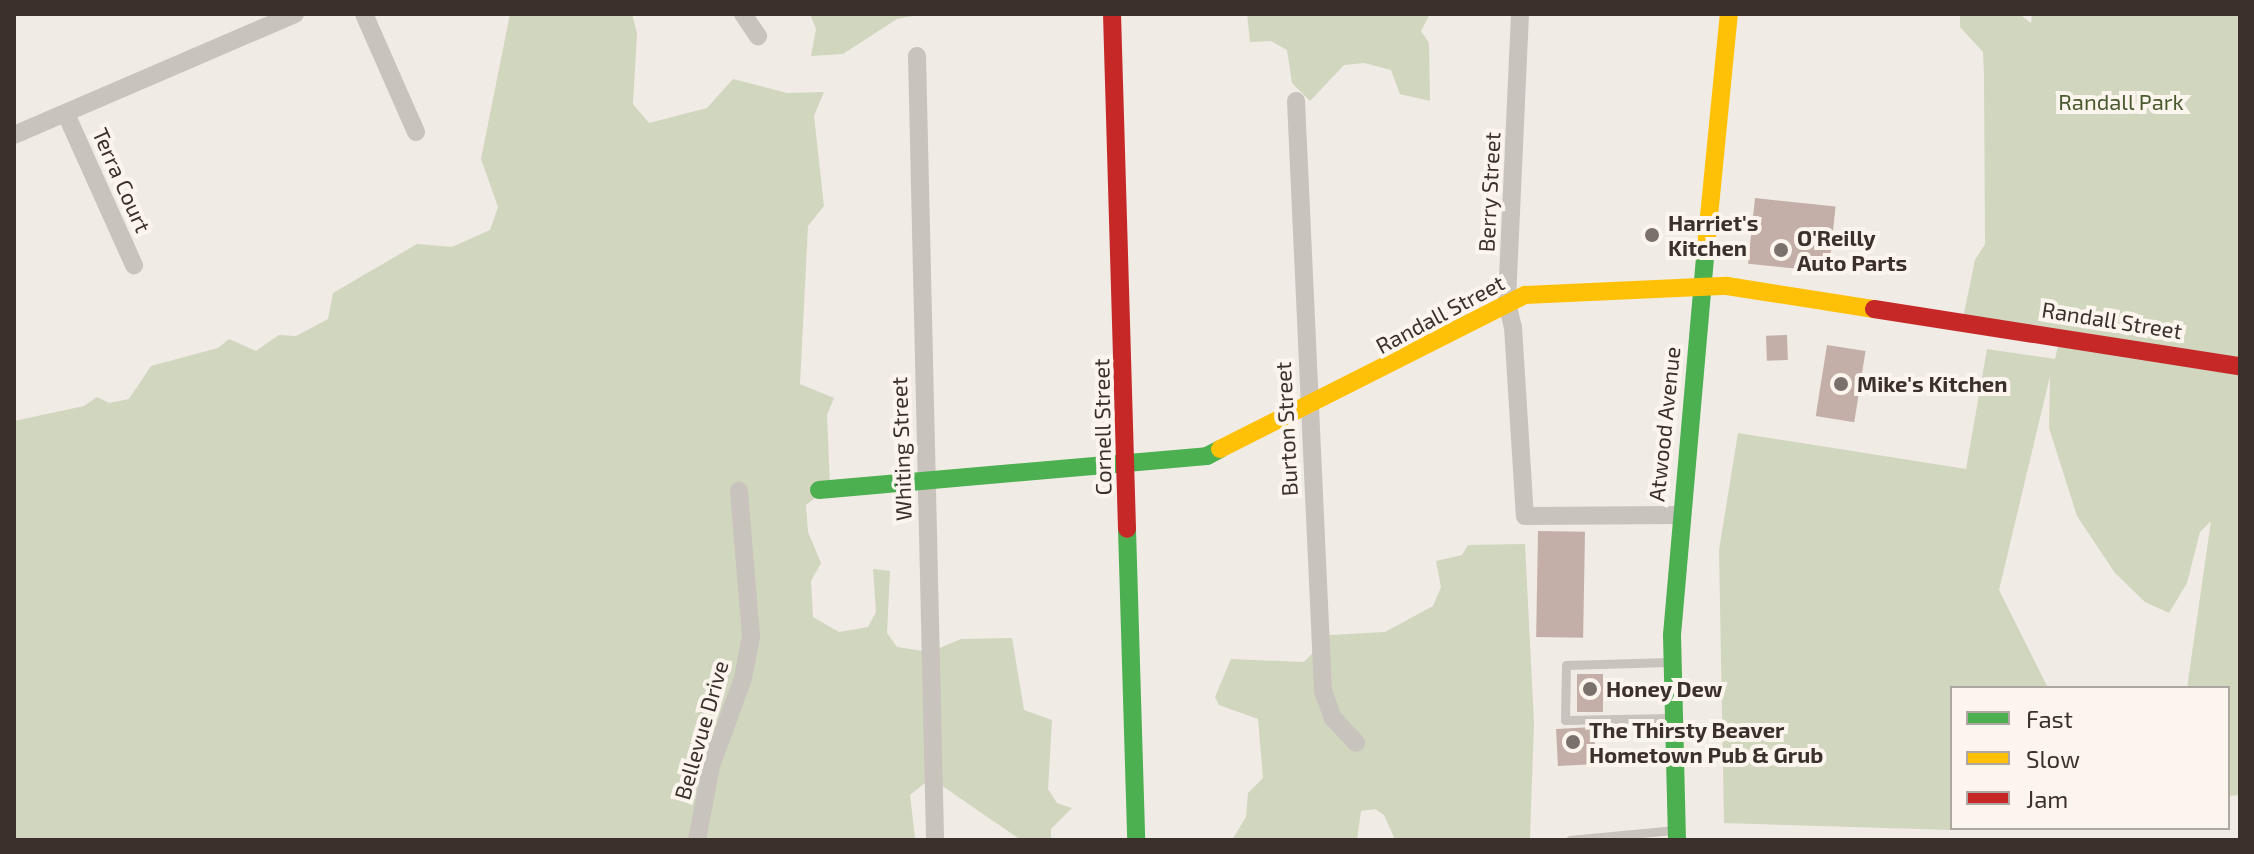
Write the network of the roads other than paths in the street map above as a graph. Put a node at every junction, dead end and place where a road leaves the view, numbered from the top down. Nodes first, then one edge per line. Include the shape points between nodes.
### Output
1 (364, 14) edge
2 (743, 14) edge
3 (1112, 14) edge
4 (1520, 14) edge
5 (1729, 14) edge
6 (285, 16) edge
7 (758, 36) dead end
8 (917, 56) dead end
9 (1296, 101) dead end
10 (66, 114) junction
11 (416, 132) dead end
12 (14, 135) edge
13 (134, 265) dead end
14 (1703, 285) junction
15 (1507, 302) junction
16 (2240, 366) edge
17 (1307, 409) junction
18 (1127, 466) junction
19 (925, 483) junction
20 (739, 490) dead end
21 (819, 490) dead end
22 (1679, 515) junction
23 (1672, 662) junction
24 (1673, 718) junction
25 (1356, 743) dead end
26 (1676, 835) edge
27 (1618, 837) edge
28 (697, 840) edge
29 (935, 840) edge
30 (1136, 840) edge
31 (1570, 840) edge

1 - 11 street
2 - 7 street
3 - 18 street, Cornell Street
4 - 15 street, Berry Street
5 - 14 street, Atwood Avenue
6 - 10 street
8 - 19 street, Whiting Street
9 - 17 street, Burton Street
10 - 12 street
10 - 13 street, Terra Court
14 - 15 street, Randall Street via 1525,295
14 - 16 street, Randall Street
14 - 22 street, Atwood Avenue
15 - 17 street, Randall Street
15 - 22 street, Berry Street via 1525,516
17 - 18 street, Randall Street via 1207,456
17 - 25 street, Burton Street via 1323,691 1333,718
18 - 19 street, Randall Street
18 - 30 street, Cornell Street
19 - 21 street, Randall Street
19 - 29 street, Whiting Street
20 - 28 street, Bellevue Drive via 751,637 743,678 711,766
22 - 23 street, Atwood Avenue
23 - 24 street, Atwood Avenue
23 - 24 lane via 1579,662 1564,670 1565,720
24 - 26 street, Atwood Avenue
26 - 27 lane
27 - 31 lane

